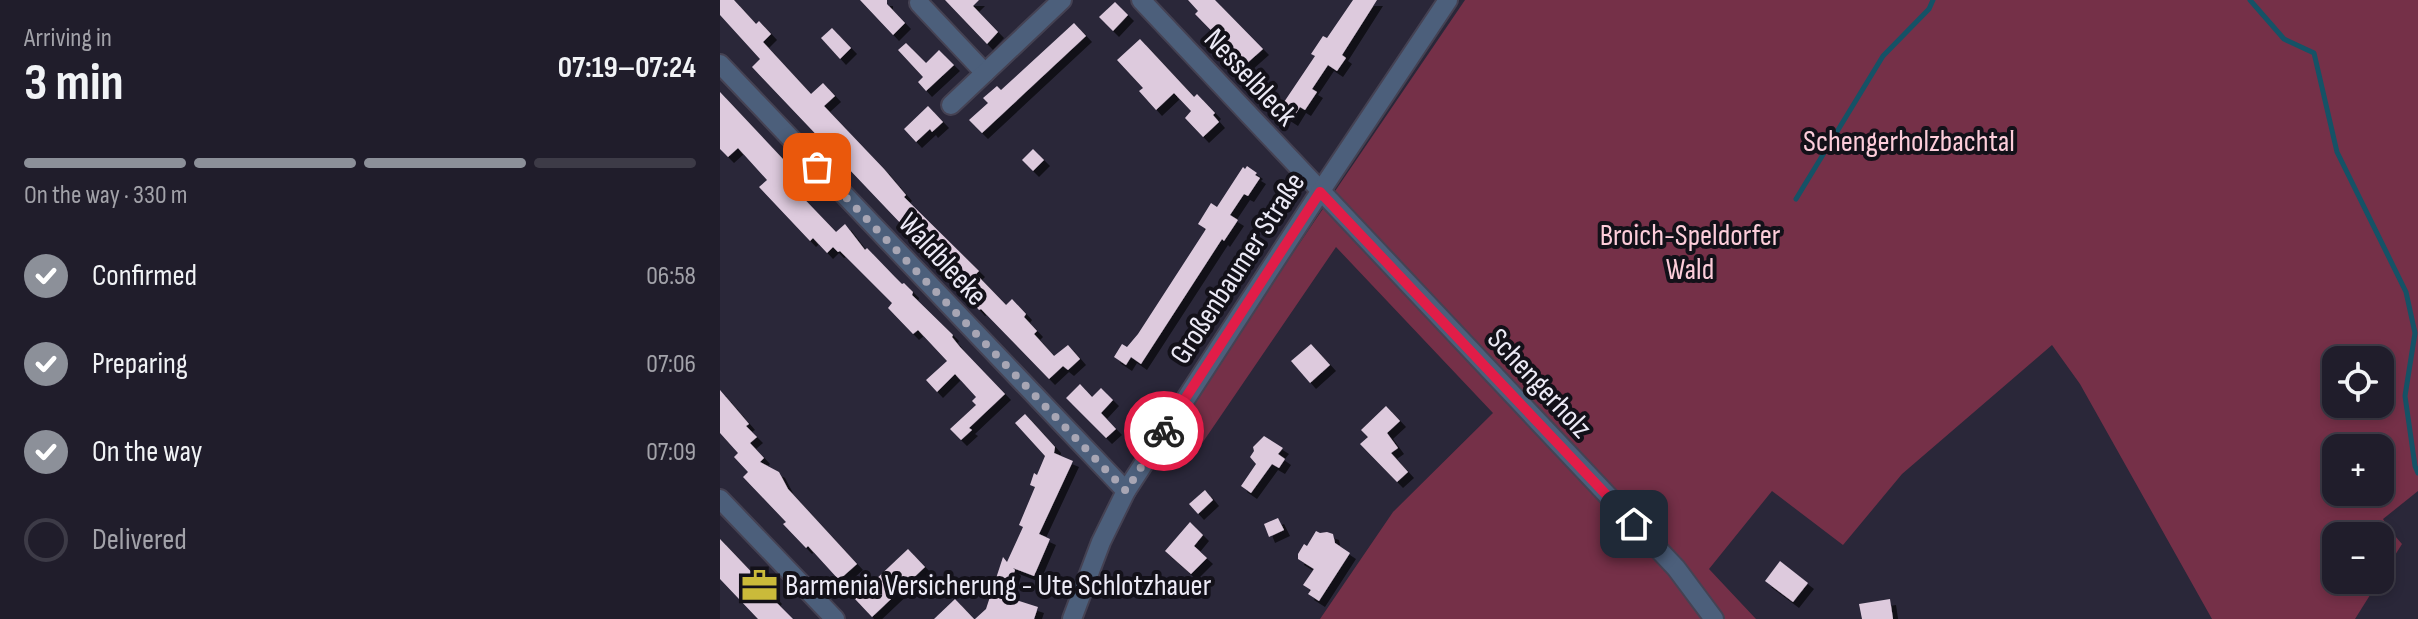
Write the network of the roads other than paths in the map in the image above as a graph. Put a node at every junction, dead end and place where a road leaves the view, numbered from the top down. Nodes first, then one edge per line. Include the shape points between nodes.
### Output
1 (1062, 0) edge
2 (1141, 0) edge
3 (1448, 0) edge
4 (919, 3) dead end
5 (720, 64) edge
6 (985, 73) junction
7 (951, 105) dead end
8 (1320, 192) junction
9 (1126, 491) junction
10 (720, 499) edge
11 (835, 619) edge
12 (1072, 619) edge
13 (1714, 619) edge

1 - 6 street
2 - 8 street, Nesselbleck
3 - 8 street, Großenbaumer Straße
4 - 6 street
5 - 9 street, Waldbleeke
6 - 7 street
8 - 9 street, Großenbaumer Straße
8 - 13 street, Schengerholz via 1676,568
9 - 12 street, Großenbaumer Straße
10 - 11 street

